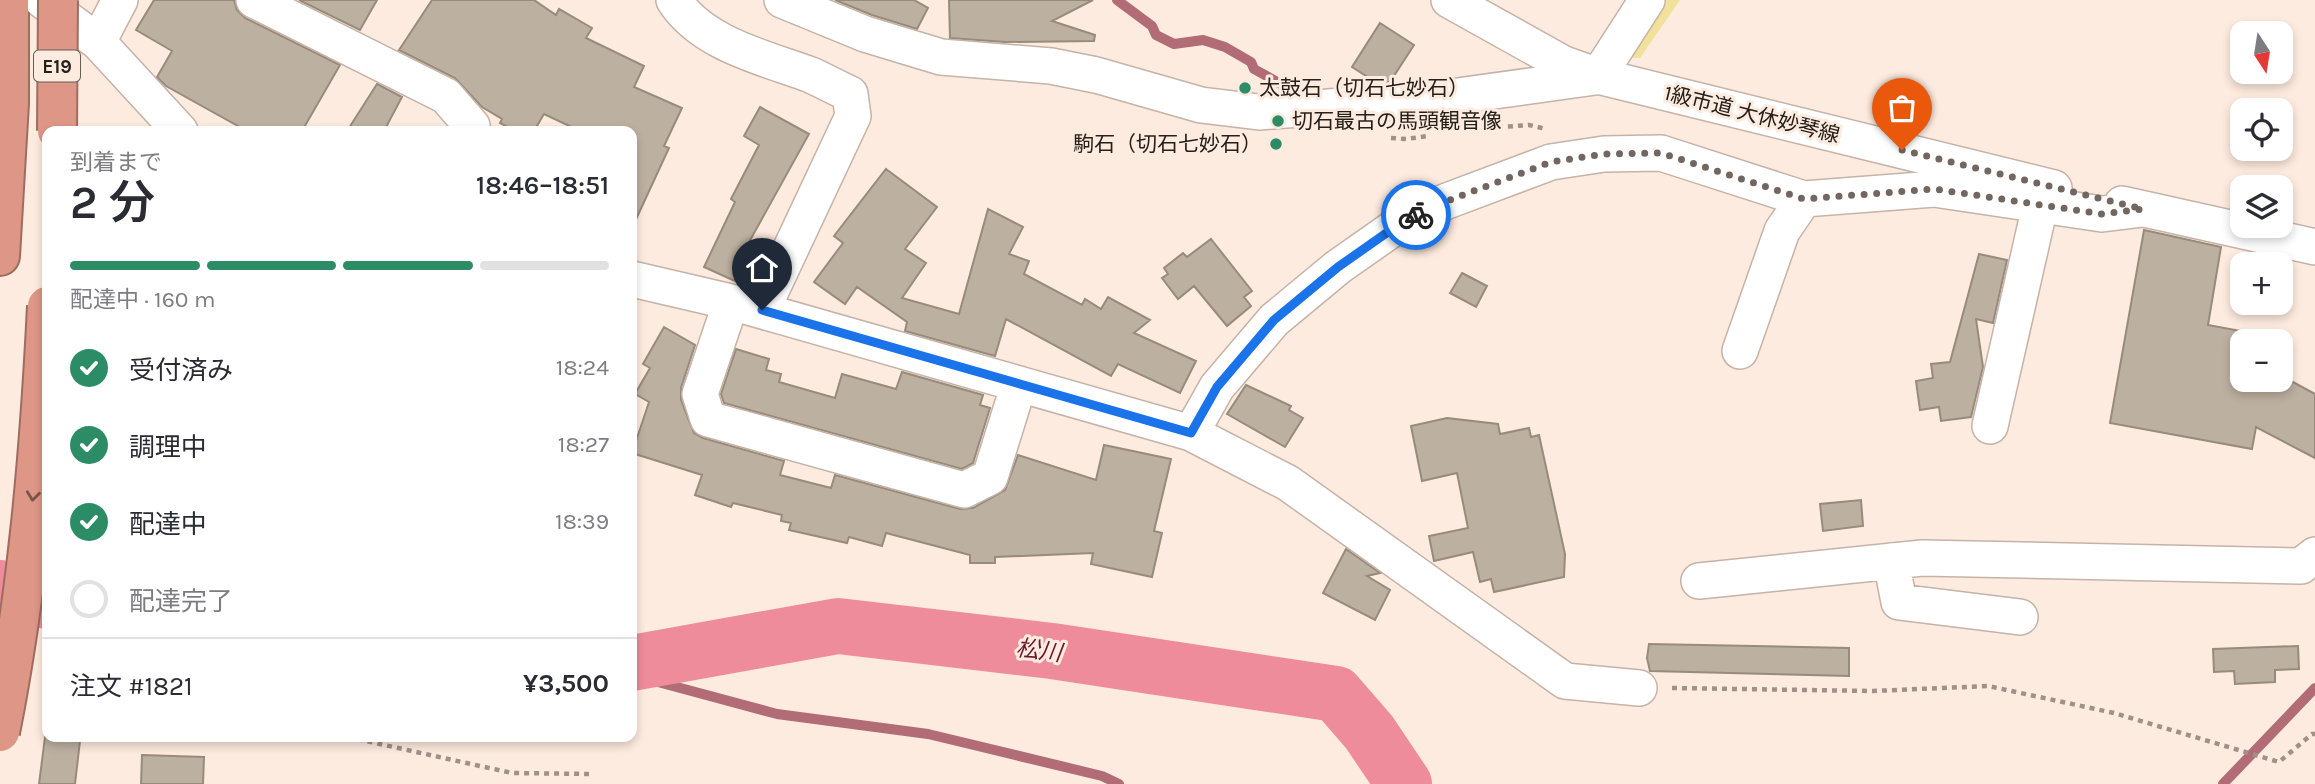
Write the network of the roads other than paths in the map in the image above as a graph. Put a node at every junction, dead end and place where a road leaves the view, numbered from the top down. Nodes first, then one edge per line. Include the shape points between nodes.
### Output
1 (9, 0) edge
2 (42, 0) edge
3 (58, 0) edge
4 (120, 0) edge
5 (254, 0) edge
6 (674, 0) edge
7 (782, 0) edge
8 (1449, 0) edge
9 (1647, 0) edge
10 (98, 41) junction
11 (1598, 76) junction
12 (57, 126) edge
13 (175, 126) edge
14 (472, 126) edge
15 (1804, 199) junction
16 (2040, 206) junction
17 (2143, 209) junction
18 (2315, 247) edge
19 (0, 256) edge
20 (637, 280) edge
21 (746, 306) junction
22 (1740, 351) dead end
23 (1019, 384) junction
24 (42, 407) edge
25 (1990, 426) dead end
26 (1191, 433) junction
27 (2315, 555) edge
28 (1891, 561) junction
29 (1699, 581) dead end
30 (2020, 617) dead end
31 (1639, 688) road end
32 (0, 732) edge

1 - 19 highway, E19 via 9,103
2 - 10 street
3 - 12 highway, E19, bridge
4 - 10 street
5 - 14 street via 446,96
6 - 21 street via 682,13 733,48 850,94 853,116
7 - 11 street via 865,34 941,57 1051,66 1201,105 1259,112 1436,99
8 - 11 street, 1級市道 大休妙琴線 via 1564,64
9 - 11 street
10 - 13 street
11 - 17 street, 1級市道 大休妙琴線
15 - 16 street via 1934,189
15 - 22 street via 1782,231
15 - 26 street via 1661,153 1604,154 1551,162 1447,201 1405,220 1274,320 1217,387
16 - 17 street via 2102,214
16 - 25 street
17 - 18 street, 1級市道 大休妙琴線
20 - 21 street
21 - 23 street
21 - 23 street via 700,394 708,419 964,490 990,477
23 - 26 street
24 -> 32 highway, bridge
26 - 31 street via 1288,482 1564,681
27 - 28 street via 2301,566
28 - 29 street
28 - 30 street via 1899,602

